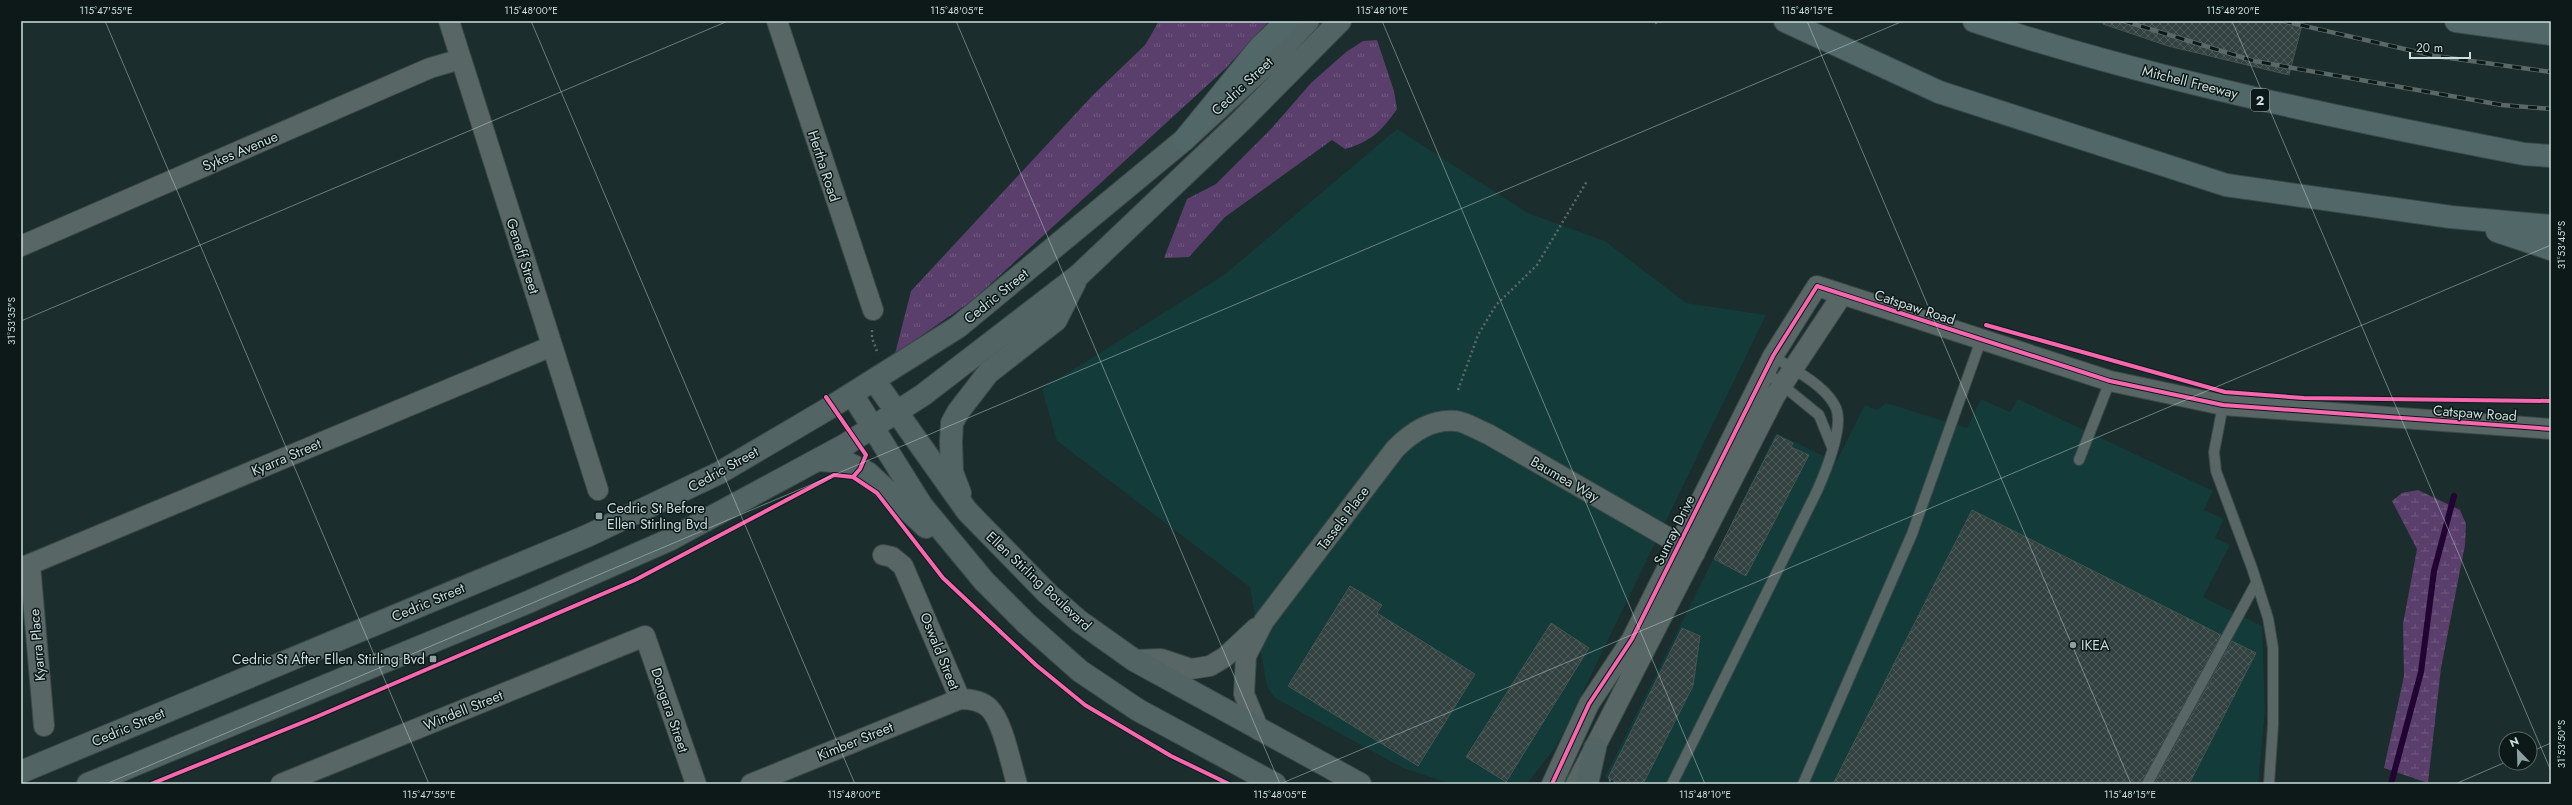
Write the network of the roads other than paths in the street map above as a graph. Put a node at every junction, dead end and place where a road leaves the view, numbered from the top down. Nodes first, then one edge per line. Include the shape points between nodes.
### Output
1 (448, 21) edge
2 (777, 21) edge
3 (1287, 21) edge
4 (1308, 21) edge
5 (1340, 21) edge
6 (1785, 21) edge
7 (1974, 21) edge
8 (2456, 21) edge
9 (2551, 34) edge
10 (461, 59) junction
11 (1184, 140) junction
12 (2551, 156) edge
13 (2451, 217) junction
14 (2551, 226) edge
15 (21, 246) edge
16 (2551, 248) edge
17 (1079, 275) junction
18 (1816, 286) joint
19 (1842, 294) junction
20 (873, 310) road end
21 (1981, 340) junction
22 (552, 346) junction
23 (1769, 363) junction
24 (1787, 377) junction
25 (874, 380) junction
26 (2110, 381) junction
27 (852, 394) junction
28 (2223, 405) junction
29 (896, 413) junction
30 (1430, 424) joint
31 (874, 427) junction
32 (2551, 429) edge
33 (1832, 449) junction
34 (820, 460) junction
35 (2079, 460) dead end
36 (598, 490) dead end
37 (967, 511) junction
38 (1687, 548) junction
39 (883, 555) dead end
40 (26, 566) edge
41 (984, 581) junction
42 (2256, 583) junction
43 (1264, 621) junction
44 (645, 636) joint
45 (1134, 660) junction
46 (960, 699) junction
47 (44, 726) dead end
48 (1258, 730) junction
49 (1595, 748) junction
50 (21, 772) edge
51 (88, 784) edge
52 (281, 784) edge
53 (696, 784) edge
54 (751, 784) edge
55 (1017, 784) edge
56 (1275, 784) edge
57 (1360, 784) edge
58 (1552, 784) edge
59 (1576, 784) edge
60 (1587, 784) edge
61 (1672, 784) edge
62 (1803, 784) edge
63 (2147, 784) edge
64 (2269, 784) edge

1 - 10 street, Geneff Street
2 - 20 street, Hertha Road
3 - 11 highway via 1260,47
4 - 11 main road, Cedric Street via 1273,58
5 - 17 main road, Cedric Street via 1241,121
6 - 13 highway via 1939,92 2226,185
7 - 12 highway, Mitchell Freeway / 2 via 2169,78 2260,100 2516,153
8 - 9 highway
10 - 15 street, Sykes Avenue via 430,68
10 - 22 street, Geneff Street
11 - 25 main road, Cedric Street via 958,327
13 - 14 highway
13 - 16 highway
17 - 29 main road, Cedric Street via 975,356
17 - 37 main road via 1056,320 988,373 952,423 952,472
18 - 19 street, Catspaw Road
18 - 23 street, Sunray Drive
19 - 21 street, Catspaw Road
19 - 24 street, Sunray Drive
21 - 26 street, Catspaw Road
21 - 62 lane via 1912,534
22 - 36 street, Geneff Street
22 - 40 street, Kyarra Street
23 - 24 lane
23 - 24 lane
23 - 38 street, Sunray Drive
24 - 33 lane via 1819,415
24 - 33 lane via 1819,388 1837,409
24 - 38 street, Sunray Drive
25 - 27 main road, Cedric Street
25 - 29 main road, Ellen Stirling Boulevard
26 - 28 street, Catspaw Road
26 - 35 lane
27 - 31 main road
27 - 50 main road, Cedric Street via 720,473 635,514
28 - 32 street, Catspaw Road
28 - 42 lane via 2214,452 2216,471 2240,530
29 - 31 main road, Cedric Street
29 - 37 main road, Ellen Stirling Boulevard
30 - 38 street, Baumea Way via 1456,421 1488,434
30 - 43 street, Tassels Place via 1410,434 1395,449
31 - 34 main road, Cedric Street
31 - 41 main road via 922,506
33 - 61 lane via 1817,491
34 - 41 main road via 845,462 868,473
34 - 51 main road, Cedric Street via 662,543 526,603
37 - 45 main road, Ellen Stirling Boulevard via 1048,594 1079,621
38 - 49 street, Sunray Drive
38 - 58 street, Sunray Drive via 1589,704
39 - 46 street, Oswald Street via 892,557 903,566
40 - 47 street, Kyarra Place
41 - 56 main road via 1080,672 1138,710
42 - 63 lane
42 - 64 lane via 2268,618 2273,648 2273,718
43 - 45 street, Tassels Place via 1225,657 1210,666 1191,669 1161,659
43 - 48 street, Tassels Place via 1246,656 1244,694
44 - 52 street, Windell Street
44 - 53 street, Dongara Street
45 - 48 main road, Ellen Stirling Boulevard
46 - 54 street, Kimber Street
46 - 55 street, Oswald Street via 972,699 983,703 996,716
48 - 57 main road, Ellen Stirling Boulevard
49 - 59 street, Sunray Drive
49 - 60 main road

